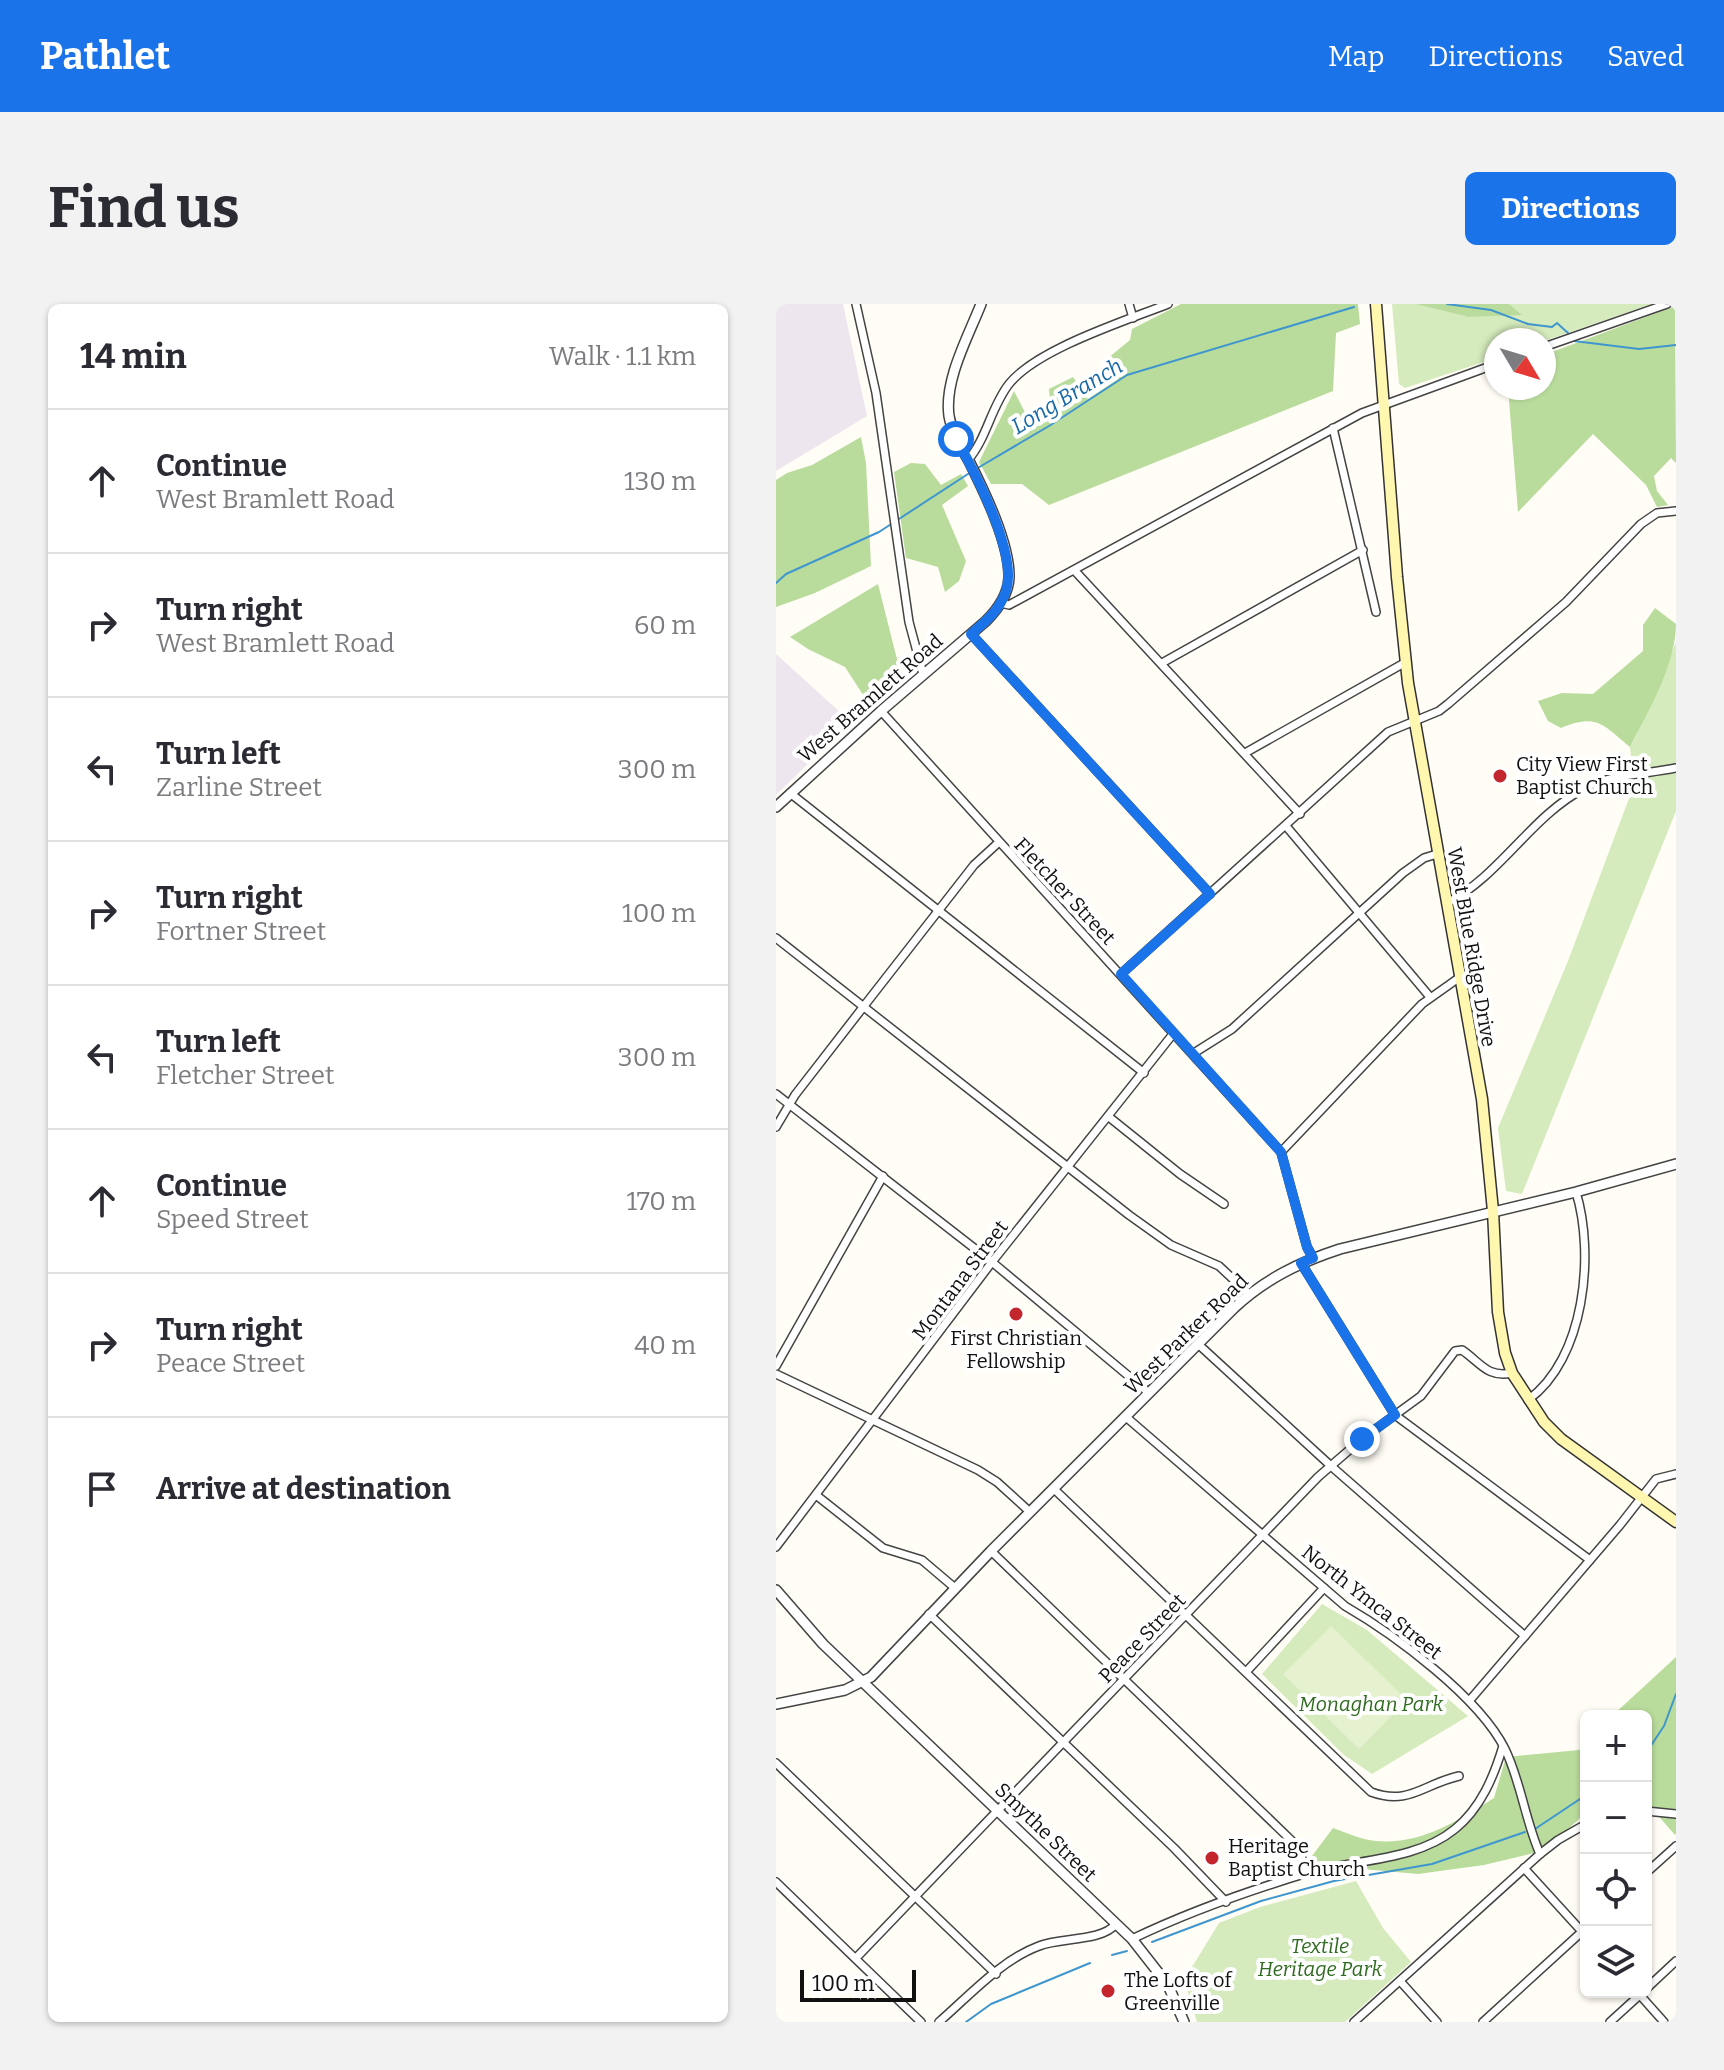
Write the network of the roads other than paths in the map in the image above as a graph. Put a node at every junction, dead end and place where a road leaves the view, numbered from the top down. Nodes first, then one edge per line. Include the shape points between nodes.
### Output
1 (856, 304) edge
2 (981, 304) edge
3 (1129, 304) edge
4 (1168, 304) edge
5 (1376, 304) edge
6 (1667, 304) edge
7 (1133, 318) junction
8 (1556, 343) edge
9 (1484, 368) edge
10 (1384, 404) junction
11 (1333, 428) junction
12 (969, 463) junction
13 (1676, 511) edge
14 (1363, 550) junction
15 (1075, 571) junction
16 (1001, 603) junction
17 (1376, 612) dead end
18 (971, 634) junction
19 (1406, 662) junction
20 (1162, 663) junction
21 (923, 674) junction
22 (881, 711) junction
23 (1414, 721) junction
24 (1245, 753) junction
25 (1676, 768) edge
26 (790, 793) junction
27 (776, 807) edge
28 (1300, 814) junction
29 (1286, 826) junction
30 (998, 843) junction
31 (1437, 854) junction
32 (1210, 894) junction
33 (1447, 903) junction
34 (938, 911) junction
35 (1358, 914) junction
36 (776, 938) edge
37 (1121, 974) junction
38 (1460, 977) junction
39 (1430, 997) junction
40 (864, 1006) junction
41 (1173, 1034) junction
42 (1194, 1053) junction
43 (1144, 1073) junction
44 (776, 1094) edge
45 (790, 1104) junction
46 (1109, 1117) junction
47 (776, 1127) edge
48 (1281, 1152) junction
49 (1676, 1164) edge
50 (1069, 1167) junction
51 (883, 1176) junction
52 (1576, 1192) junction
53 (1224, 1204) dead end
54 (1493, 1211) junction
55 (1313, 1258) junction
56 (992, 1262) junction
57 (1301, 1263) junction
58 (1249, 1294) junction
59 (1198, 1344) junction
60 (776, 1366) edge
61 (1512, 1373) junction
62 (776, 1374) edge
63 (1149, 1393) junction
64 (1528, 1400) junction
65 (1395, 1415) junction
66 (1126, 1417) junction
67 (873, 1422) junction
68 (1331, 1466) junction
69 (1676, 1474) edge
70 (1054, 1489) junction
71 (816, 1495) junction
72 (1643, 1497) junction
73 (1030, 1512) junction
74 (1676, 1522) edge
75 (1262, 1535) junction
76 (776, 1547) edge
77 (991, 1551) junction
78 (1590, 1560) junction
79 (955, 1588) junction
80 (1324, 1588) junction
81 (776, 1590) edge
82 (929, 1614) junction
83 (1186, 1615) junction
84 (1525, 1636) junction
85 (1246, 1672) junction
86 (1124, 1679) junction
87 (864, 1682) junction
88 (1470, 1700) junction
89 (776, 1704) edge
90 (1063, 1743) junction
91 (1503, 1746) junction
92 (776, 1763) edge
93 (1459, 1776) dead end
94 (998, 1810) junction
95 (1652, 1812) edge
96 (1676, 1814) edge
97 (1580, 1827) edge
98 (1676, 1846) edge
99 (1540, 1854) junction
100 (1524, 1868) junction
101 (1652, 1868) edge
102 (1307, 1873) junction
103 (776, 1882) edge
104 (914, 1897) junction
105 (1226, 1902) junction
106 (1116, 1924) junction
107 (1580, 1927) edge
108 (1580, 1936) edge
109 (1132, 1939) junction
110 (856, 1958) junction
111 (1676, 1961) edge
112 (996, 1974) junction
113 (1400, 1981) junction
114 (1652, 1982) edge
115 (1635, 1998) edge
116 (1646, 1998) edge
117 (921, 2022) edge
118 (939, 2022) edge
119 (1184, 2022) edge
120 (1354, 2022) edge
121 (1437, 2022) edge
122 (1483, 2022) edge
123 (1610, 2022) edge
124 (1664, 2022) edge

1 - 21 street via 876,393 909,622
2 - 12 street via 949,398 953,432
3 - 7 street
4 - 7 street
5 - 10 main road, West Blue Ridge Drive
6 - 8 street
7 - 12 street via 1073,342 1016,376
9 - 10 street
10 - 11 street
10 - 19 main road, West Blue Ridge Drive
11 - 14 street
11 - 15 street
12 - 16 street via 993,515 1007,565 1009,578
13 - 23 street via 1657,513 1641,524 1539,628 1448,704
14 - 17 street
14 - 20 street
15 - 16 street via 1009,605
15 - 20 street
16 - 18 street, West Bramlett Road
18 - 21 street, West Bramlett Road
18 - 32 street
19 - 23 main road, West Blue Ridge Drive
19 - 24 street
20 - 24 street
21 - 22 street, West Bramlett Road
22 - 26 street, West Bramlett Road
22 - 30 street, Fletcher Street
23 - 28 street via 1388,732
23 - 31 main road, West Blue Ridge Drive
24 - 28 street
25 - 33 street via 1599,783 1574,794
26 - 27 street, West Bramlett Road
26 - 34 street
28 - 29 street
29 - 32 street
29 - 35 street
30 - 34 street
30 - 37 street, Fletcher Street
31 - 33 main road, West Blue Ridge Drive
31 - 35 street via 1403,873
32 - 37 street
33 - 38 main road, West Blue Ridge Drive
34 - 40 street
34 - 43 street
35 - 39 street
35 - 42 street via 1232,1029
36 - 40 street
37 - 41 street, Fletcher Street
38 - 39 street
38 - 54 main road, West Blue Ridge Drive via 1482,1099
39 - 48 street
40 - 45 street
40 - 50 street
41 - 42 street, Fletcher Street
41 - 43 street, Montana Street
42 - 48 street, Fletcher Street
43 - 46 street, Montana Street
44 - 45 street
45 - 47 street
45 - 51 street
46 - 50 street, Montana Street
46 - 53 street
48 - 55 street, Fletcher Street
49 - 52 street, West Parker Road
50 - 56 street, Montana Street
50 - 58 street via 1162,1240 1219,1266
51 - 56 street
51 - 60 street
52 - 54 street, West Parker Road
52 - 64 street via 1586,1256 1579,1311 1553,1375
54 - 55 street, West Parker Road
54 - 61 main road, West Blue Ridge Drive via 1500,1330
55 - 57 street, West Parker Road
56 - 63 street
56 - 67 street, Montana Street
57 - 58 street, West Parker Road
57 - 65 street
58 - 59 street, West Parker Road
59 - 63 street, West Parker Road
59 - 68 street
61 - 64 main road, West Blue Ridge Drive
61 - 65 street, Peace Street via 1499,1376 1458,1350 1424,1393
62 - 67 street
63 - 66 street, West Parker Road
64 - 72 main road, West Blue Ridge Drive via 1561,1439
65 - 68 street, Peace Street
65 - 78 street
66 - 70 street, West Parker Road
66 - 75 street, North Ymca Street
67 - 71 street, Montana Street
67 - 73 street via 978,1470
68 - 75 street, Peace Street
68 - 84 street
69 - 72 street via 1656,1479
70 - 73 street, West Parker Road
70 - 83 street
71 - 76 street, Montana Street
71 - 79 street via 883,1548 922,1560
72 - 74 main road, West Blue Ridge Drive
72 - 78 street
73 - 77 street, West Parker Road
75 - 80 street, North Ymca Street
75 - 83 street, Peace Street
77 - 79 street, West Parker Road
77 - 86 street
78 - 84 street
79 - 82 street, West Parker Road
80 - 85 street
80 - 88 street, North Ymca Street
81 - 87 street, Smythe Street via 811,1633
82 - 87 street, West Parker Road
82 - 90 street
83 - 85 street
83 - 86 street, Peace Street
84 - 88 street
85 - 93 street via 1371,1792 1405,1796
86 - 90 street, Peace Street
86 - 102 street via 1292,1841
87 - 89 street
87 - 94 street, Smythe Street
88 - 91 street, North Ymca Street
90 - 94 street, Peace Street
90 - 105 street
91 - 99 street, North Ymca Street
91 - 102 street via 1482,1797 1446,1836 1412,1851
92 - 104 street
94 - 104 street, Peace Street
94 - 106 street, Smythe Street
95 - 96 street
97 - 99 street
98 - 101 street
99 - 100 street
100 - 107 street
100 - 113 street
102 - 105 street
103 - 110 street
104 - 110 street, Peace Street
104 - 112 street
105 - 109 street
106 - 109 street, Smythe Street
106 - 112 street via 1104,1934 1040,1945
108 - 122 street
109 - 119 street, Smythe Street via 1168,1985
110 - 117 street
111 - 114 street
112 - 118 street
113 - 120 street
113 - 121 street
115 - 123 street
116 - 124 street

